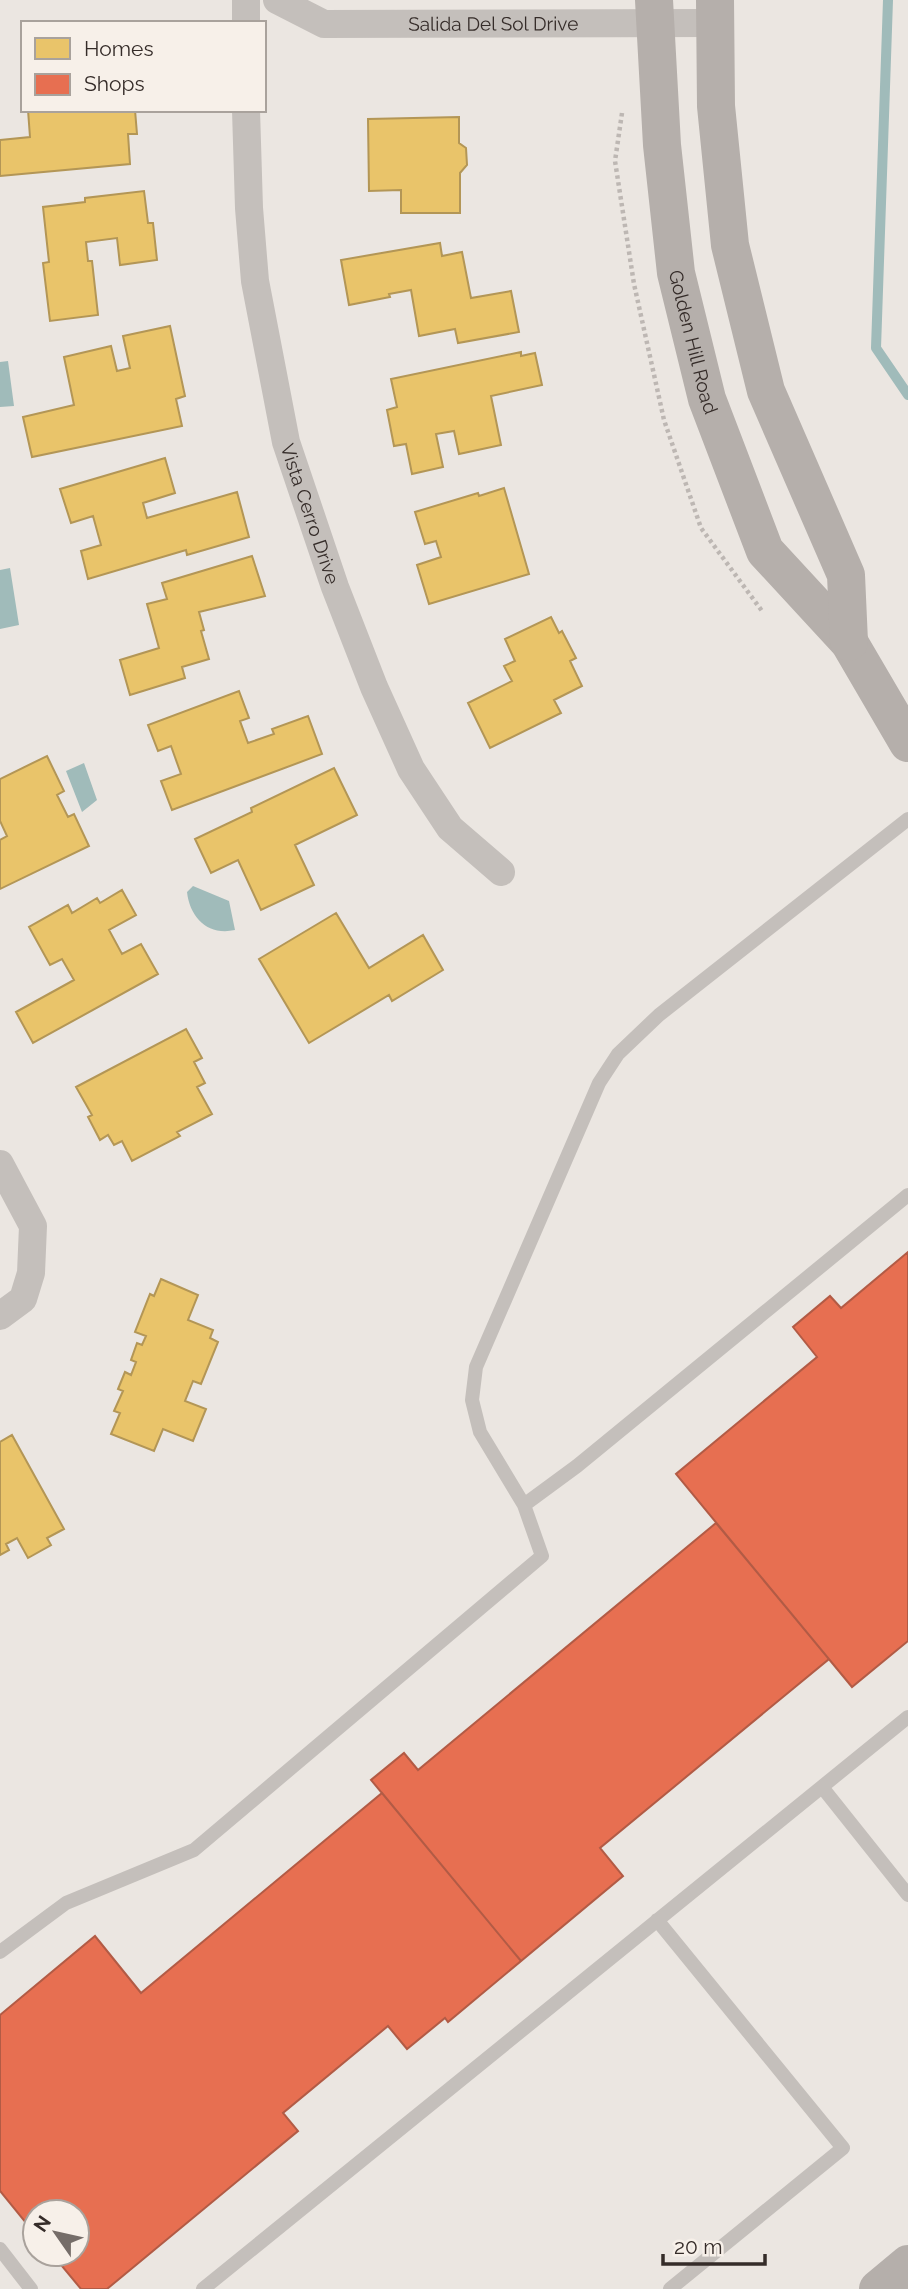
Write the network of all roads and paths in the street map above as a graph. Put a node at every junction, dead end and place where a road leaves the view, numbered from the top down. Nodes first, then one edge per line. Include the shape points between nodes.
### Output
1 (246, 0) edge
2 (277, 0) edge
3 (654, 12) edge
4 (715, 12) edge
5 (246, 21) edge
6 (246, 112) edge
7 (849, 642) junction
8 (908, 743) edge
9 (908, 819) edge
10 (501, 872) dead end
11 (0, 1164) edge
12 (908, 1195) edge
13 (0, 1316) edge
14 (524, 1505) junction
15 (908, 1717) edge
16 (822, 1787) junction
17 (908, 1895) edge
18 (657, 1920) junction
19 (0, 1952) edge
20 (0, 2249) edge
21 (908, 2264) edge
22 (31, 2289) edge
23 (203, 2289) edge
24 (670, 2289) edge
25 (878, 2289) edge

1 - 5 street
2 - 3 street, Salida Del Sol Drive via 324,24
3 - 4 street, Salida Del Sol Drive
3 - 7 main road, Golden Hill Road via 676,272 707,399 765,551
4 - 7 main road, Golden Hill Road via 716,106 730,245 766,391 846,575
6 - 10 street, Vista Cerro Drive via 255,281 286,442 335,587 411,769 450,828
7 - 8 main road, Golden Hill Road
9 - 14 lane via 659,1015 618,1054 598,1083 476,1367 472,1401 480,1432
11 - 13 street via 33,1226 31,1273 23,1299
12 - 14 lane
14 - 19 lane via 542,1556 194,1850 66,1903
15 - 16 lane
16 - 17 lane
16 - 18 lane
18 - 23 lane
18 - 24 lane via 843,2148
20 - 22 lane
21 - 25 main road

